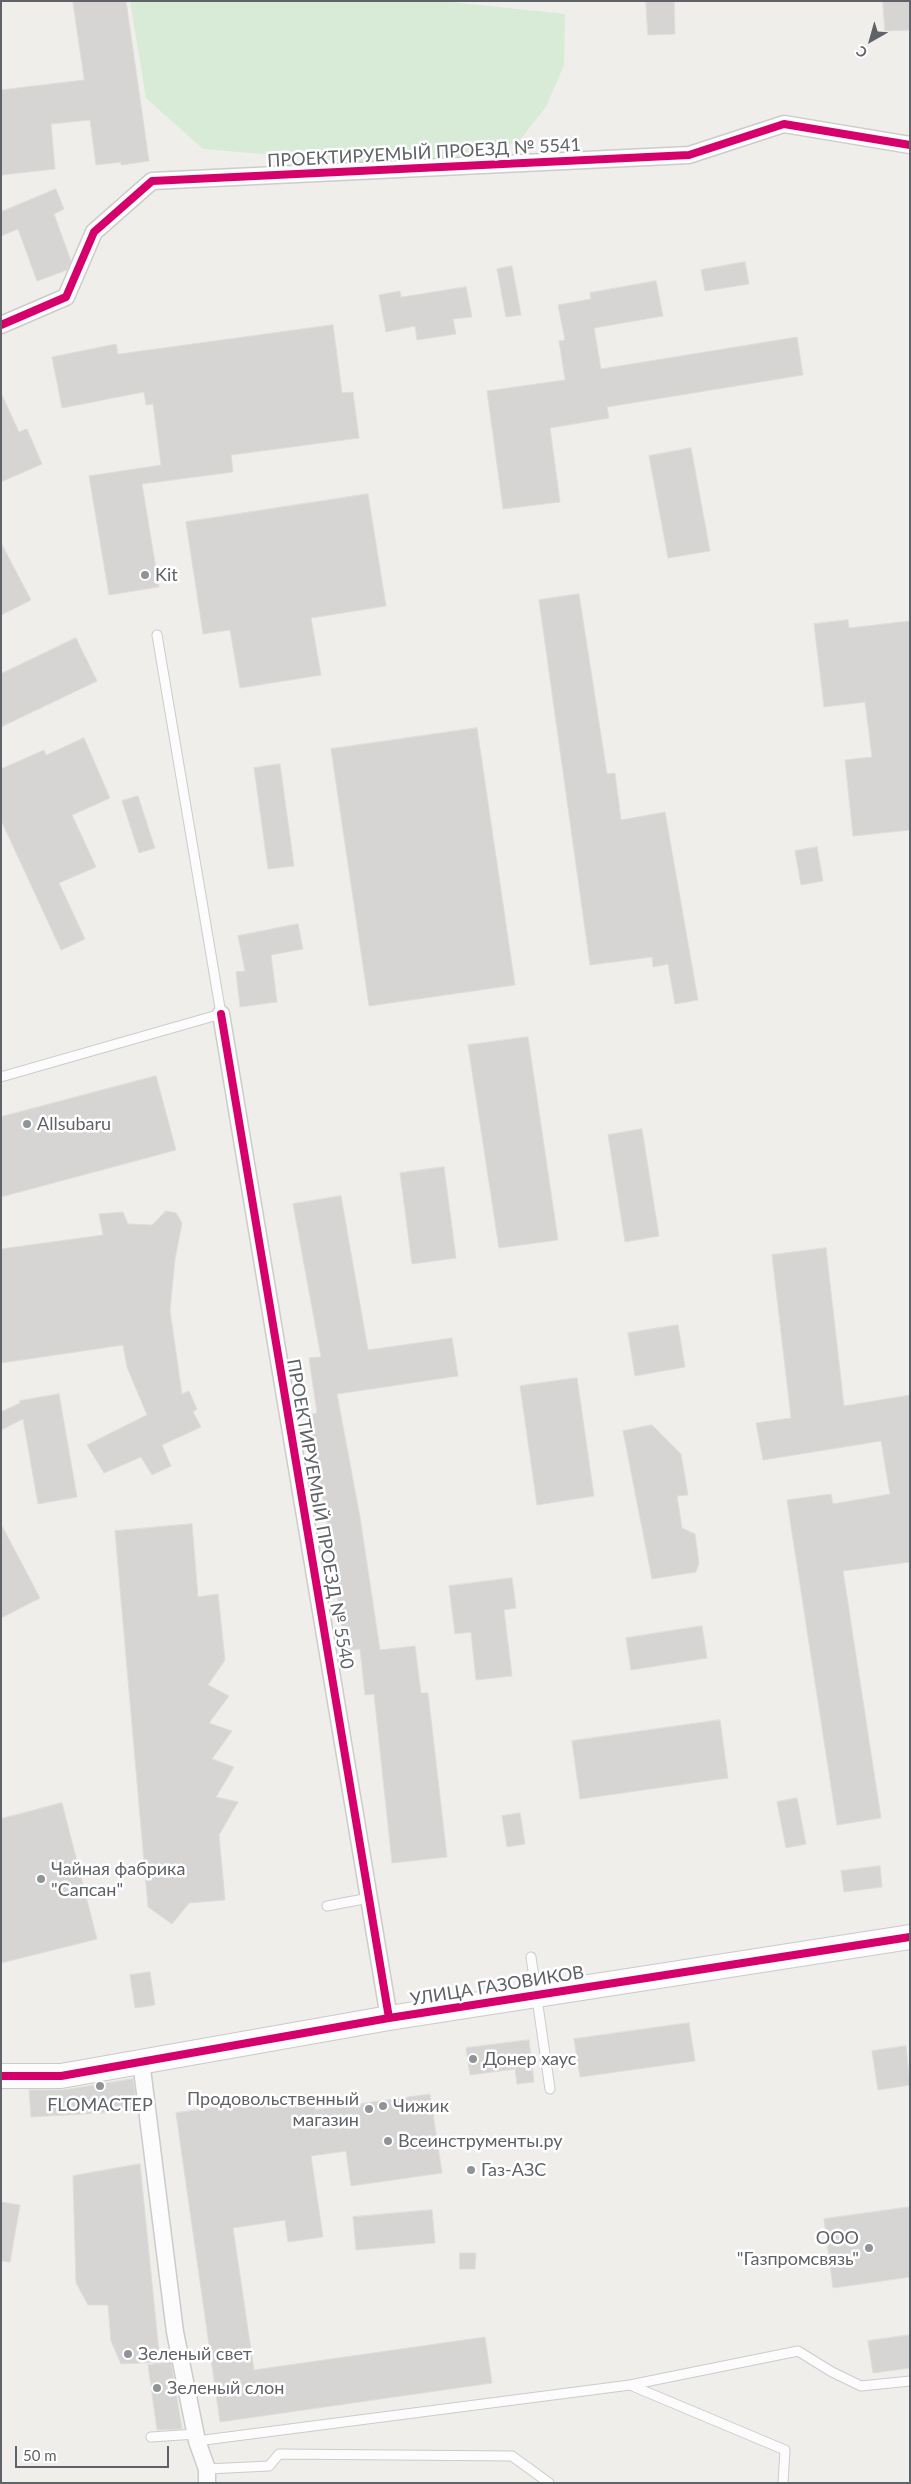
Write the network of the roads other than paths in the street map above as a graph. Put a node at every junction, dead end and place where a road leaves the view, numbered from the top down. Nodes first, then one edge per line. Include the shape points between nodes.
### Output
1 (910, 145) edge
2 (1, 325) edge
3 (157, 636) dead end
4 (220, 1014) junction
5 (1, 1076) edge
6 (369, 1898) junction
7 (328, 1906) dead end
8 (910, 1937) edge
9 (531, 1957) dead end
10 (536, 1995) junction
11 (389, 2018) junction
12 (142, 2061) junction
13 (1, 2076) edge
14 (550, 2089) dead end
15 (910, 2381) edge
16 (630, 2385) junction
17 (151, 2437) dead end
18 (197, 2437) junction
19 (207, 2476) edge
20 (550, 2483) edge
21 (783, 2483) edge

1 - 2 street, ПРОЕКТИРУЕМЫЙ ПРОЕЗД № 5541 via 784,124 689,155 152,181 94,232 66,297
3 - 4 lane
4 - 5 lane
4 - 6 street, ПРОЕКТИРУЕМЫЙ ПРОЕЗД № 5540
6 - 7 lane
6 - 11 street, ПРОЕКТИРУЕМЫЙ ПРОЕЗД № 5540
8 - 10 street, УЛИЦА ГАЗОВИКОВ
9 - 10 lane
10 - 11 street, УЛИЦА ГАЗОВИКОВ
10 - 14 lane
11 - 12 street, УЛИЦА ГАЗОВИКОВ
12 - 13 street, УЛИЦА ГАЗОВИКОВ via 61,2076
12 - 18 street via 175,2332
15 - 16 lane via 861,2386 798,2351
16 - 18 lane
16 - 21 lane via 784,2450
17 - 18 lane
18 - 19 street
19 - 20 lane via 269,2466 279,2454 512,2456

